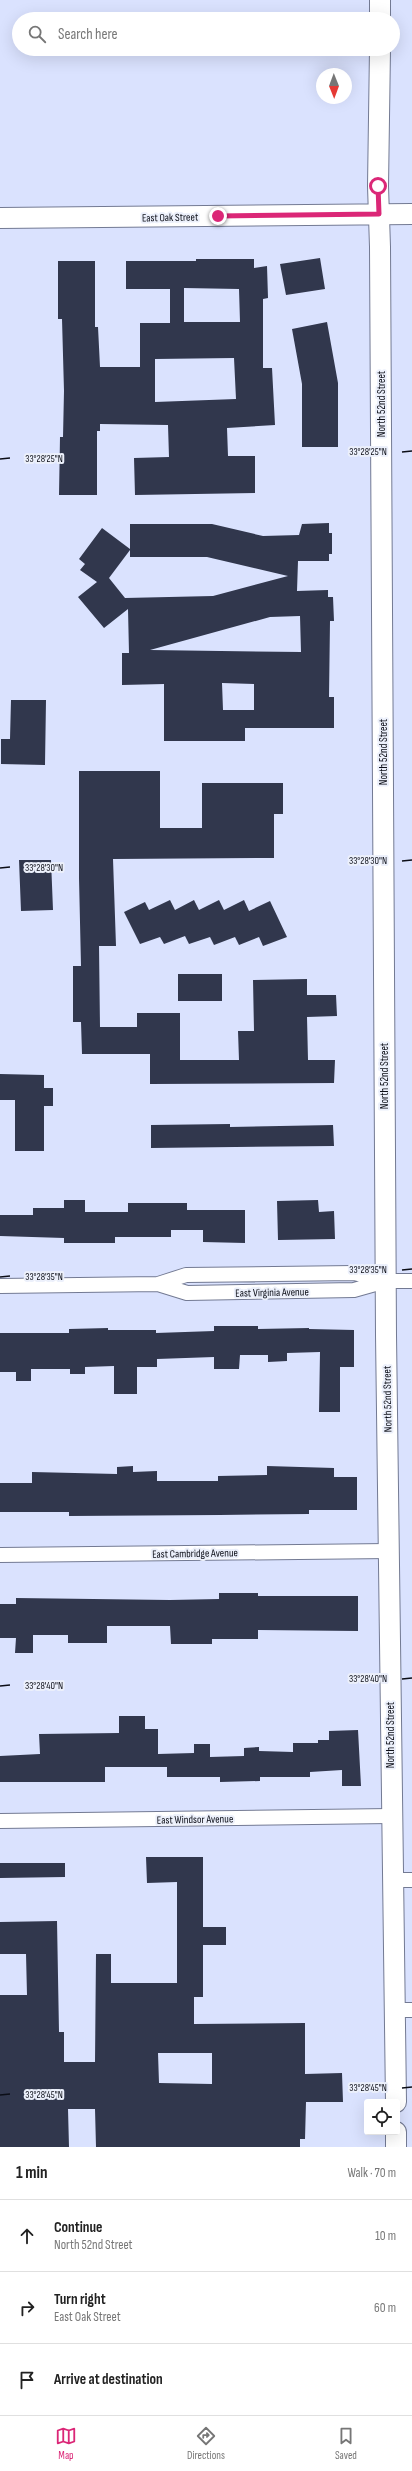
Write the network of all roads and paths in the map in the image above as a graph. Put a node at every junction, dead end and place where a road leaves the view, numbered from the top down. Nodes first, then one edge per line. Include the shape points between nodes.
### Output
1 (380, 0) edge
2 (380, 12) edge
3 (380, 56) edge
4 (379, 214) junction
5 (412, 214) edge
6 (0, 218) edge
7 (386, 1281) junction
8 (412, 1281) edge
9 (0, 1286) edge
10 (389, 1550) junction
11 (0, 1555) edge
12 (391, 1816) junction
13 (0, 1821) edge
14 (392, 1880) junction
15 (412, 1880) edge
16 (403, 2010) edge
17 (396, 2099) edge
18 (396, 2135) edge
19 (396, 2147) edge

1 - 2 main road
3 - 4 main road, North 52nd Street
4 - 5 main road, East Oak Street
4 - 6 main road, East Oak Street
4 - 7 main road, North 52nd Street
7 - 8 street, East Virginia Avenue
7 - 9 street, East Virginia Avenue via 354,1290 187,1293 158,1284
7 - 10 main road, North 52nd Street
10 - 11 street, East Cambridge Avenue
10 - 12 main road, North 52nd Street
12 - 13 street, East Windsor Avenue
12 - 14 main road, North 52nd Street
14 - 15 street
14 - 16 main road, North 52nd Street
16 - 17 main road, North 52nd Street
18 - 19 main road

